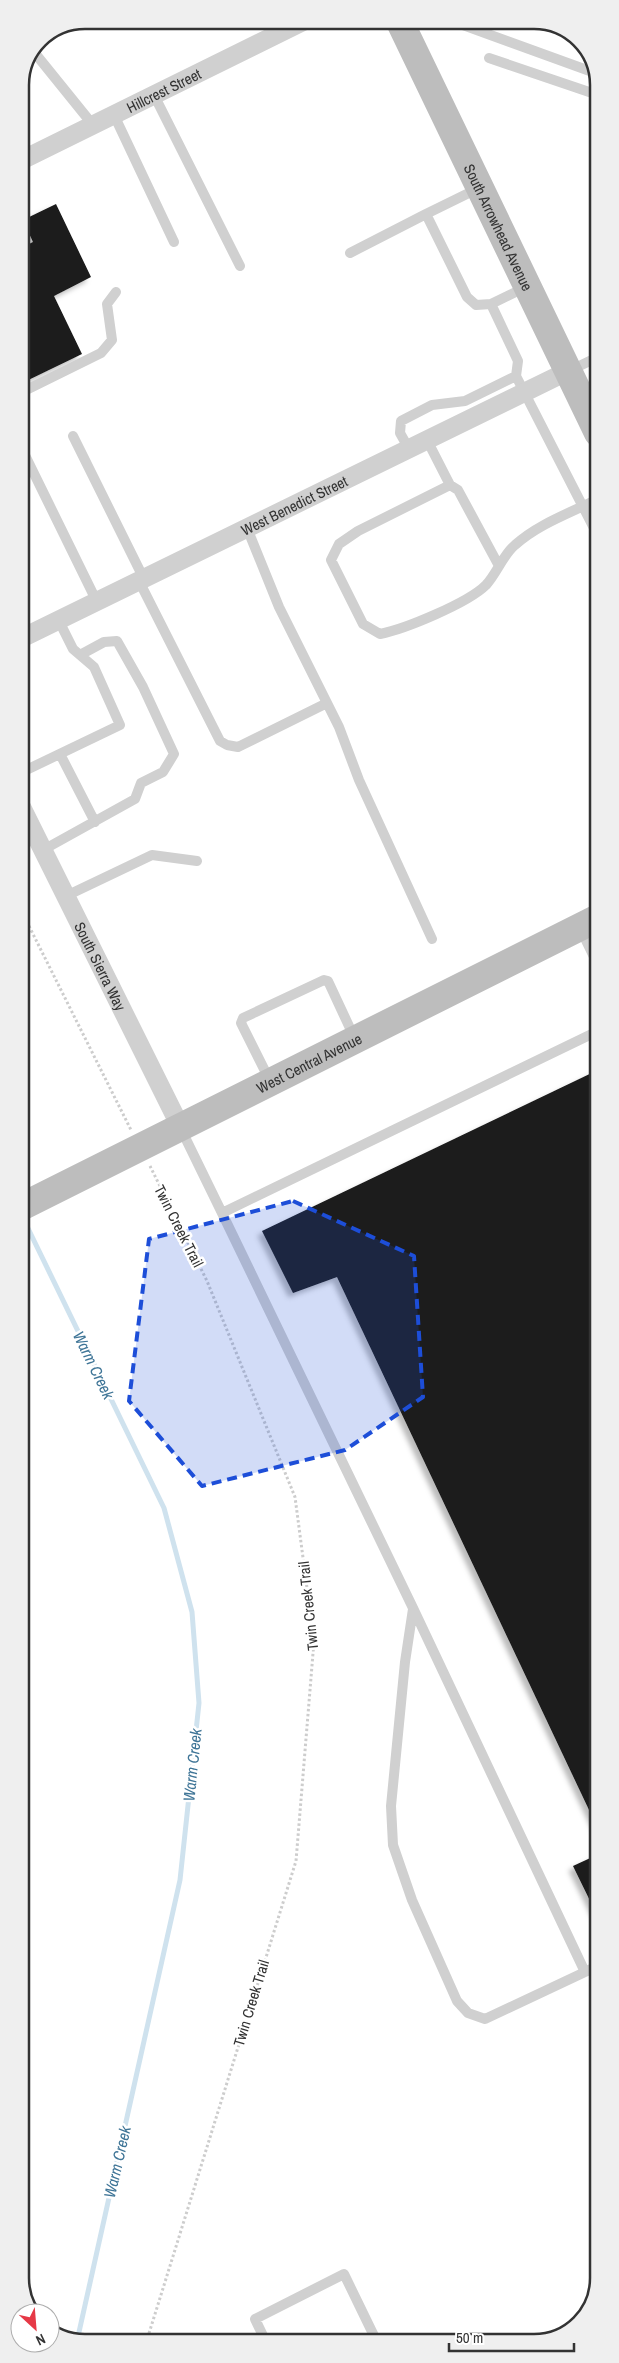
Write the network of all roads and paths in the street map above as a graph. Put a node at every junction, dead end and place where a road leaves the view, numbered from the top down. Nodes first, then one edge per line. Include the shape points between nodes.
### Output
1 (288, 29) edge
2 (403, 29) edge
3 (475, 29) edge
4 (37, 56) edge
5 (489, 58) dead end
6 (588, 70) edge
7 (590, 93) edge
8 (154, 95) junction
9 (114, 115) junction
10 (93, 125) junction
11 (29, 157) edge
12 (480, 187) junction
13 (426, 214) junction
14 (174, 242) dead end
15 (350, 252) dead end
16 (240, 266) dead end
17 (527, 287) junction
18 (116, 292) dead end
19 (491, 304) junction
20 (590, 361) edge
21 (568, 371) junction
22 (516, 376) junction
23 (29, 389) edge
24 (524, 393) junction
25 (590, 416) edge
26 (73, 436) dead end
27 (427, 440) junction
28 (409, 449) junction
29 (29, 463) edge
30 (450, 485) junction
31 (590, 503) edge
32 (583, 506) junction
33 (590, 520) edge
34 (247, 528) junction
35 (500, 566) junction
36 (141, 580) junction
37 (97, 602) junction
38 (59, 620) junction
39 (29, 635) edge
40 (80, 655) junction
41 (327, 703) junction
42 (60, 754) junction
43 (29, 768) edge
44 (29, 822) edge
45 (95, 822) junction
46 (43, 850) junction
47 (197, 861) dead end
48 (66, 896) junction
49 (589, 923) edge
50 (29, 926) edge
51 (432, 939) dead end
52 (590, 1034) edge
53 (355, 1040) junction
54 (271, 1082) junction
55 (181, 1128) junction
56 (140, 1148) junction
57 (29, 1203) edge
58 (222, 1213) junction
59 (413, 1608) junction
60 (590, 1970) edge
61 (585, 1972) junction
62 (149, 2334) edge
63 (262, 2334) edge
64 (373, 2334) edge

1 - 8 street, Hillcrest Street
2 - 12 street, South Arrowhead Avenue
3 - 6 lane
4 - 10 lane
5 - 7 lane
8 - 9 street, Hillcrest Street
8 - 16 lane
9 - 10 street, Hillcrest Street
9 - 14 lane
10 - 11 street, Hillcrest Street
12 - 13 lane
12 - 17 street, South Arrowhead Avenue
13 - 15 lane
13 - 19 lane via 467,297 476,305
17 - 19 lane
17 - 21 street, South Arrowhead Avenue
18 - 23 lane via 107,304 112,340 101,353
19 - 22 lane via 518,361
20 - 21 lane
21 - 24 street, West Benedict Street
21 - 25 street, South Arrowhead Avenue
22 - 24 lane
22 - 28 lane via 465,401 432,405 401,421 400,433
24 - 27 street, West Benedict Street
24 - 32 lane
26 - 36 lane
27 - 28 street, West Benedict Street
27 - 30 lane
28 - 34 street, West Benedict Street
29 - 37 lane
30 - 35 lane via 458,490
30 - 35 lane via 358,531 339,544 332,560 363,624 380,634 399,630 470,597 486,585
31 - 32 lane
32 - 33 lane
32 - 35 lane via 514,545
34 - 36 street, West Benedict Street
34 - 41 lane via 279,607
36 - 37 street, West Benedict Street
36 - 41 lane via 220,741 238,747
37 - 38 street, West Benedict Street
38 - 39 street, West Benedict Street
38 - 40 lane via 72,649
40 - 42 lane via 94,667 120,724
40 - 45 lane via 104,642 117,641 143,686 174,754 163,772 141,783 135,799
41 - 51 lane
42 - 43 lane
42 - 45 lane
44 - 46 street, South Sierra Way
45 - 46 lane
46 - 48 street, South Sierra Way
47 - 48 lane via 152,855
48 - 55 street, South Sierra Way
49 - 53 street, West Central Avenue
50 - 56 path, Twin Creek Trail
52 - 58 lane
53 - 54 street, West Central Avenue
53 - 54 lane via 328,981 324,980 243,1018 241,1023
54 - 55 street, West Central Avenue
55 - 56 street, West Central Avenue
55 - 58 lane
56 - 57 street, West Central Avenue
56 - 62 path, Twin Creek Trail via 207,1281 295,1497 314,1641 296,1861
58 - 59 lane
59 - 61 lane
59 - 61 lane via 392,1806 393,1845 412,1900 457,2001 468,2013 485,2019
60 - 61 lane
63 - 64 lane via 255,2319 344,2274

